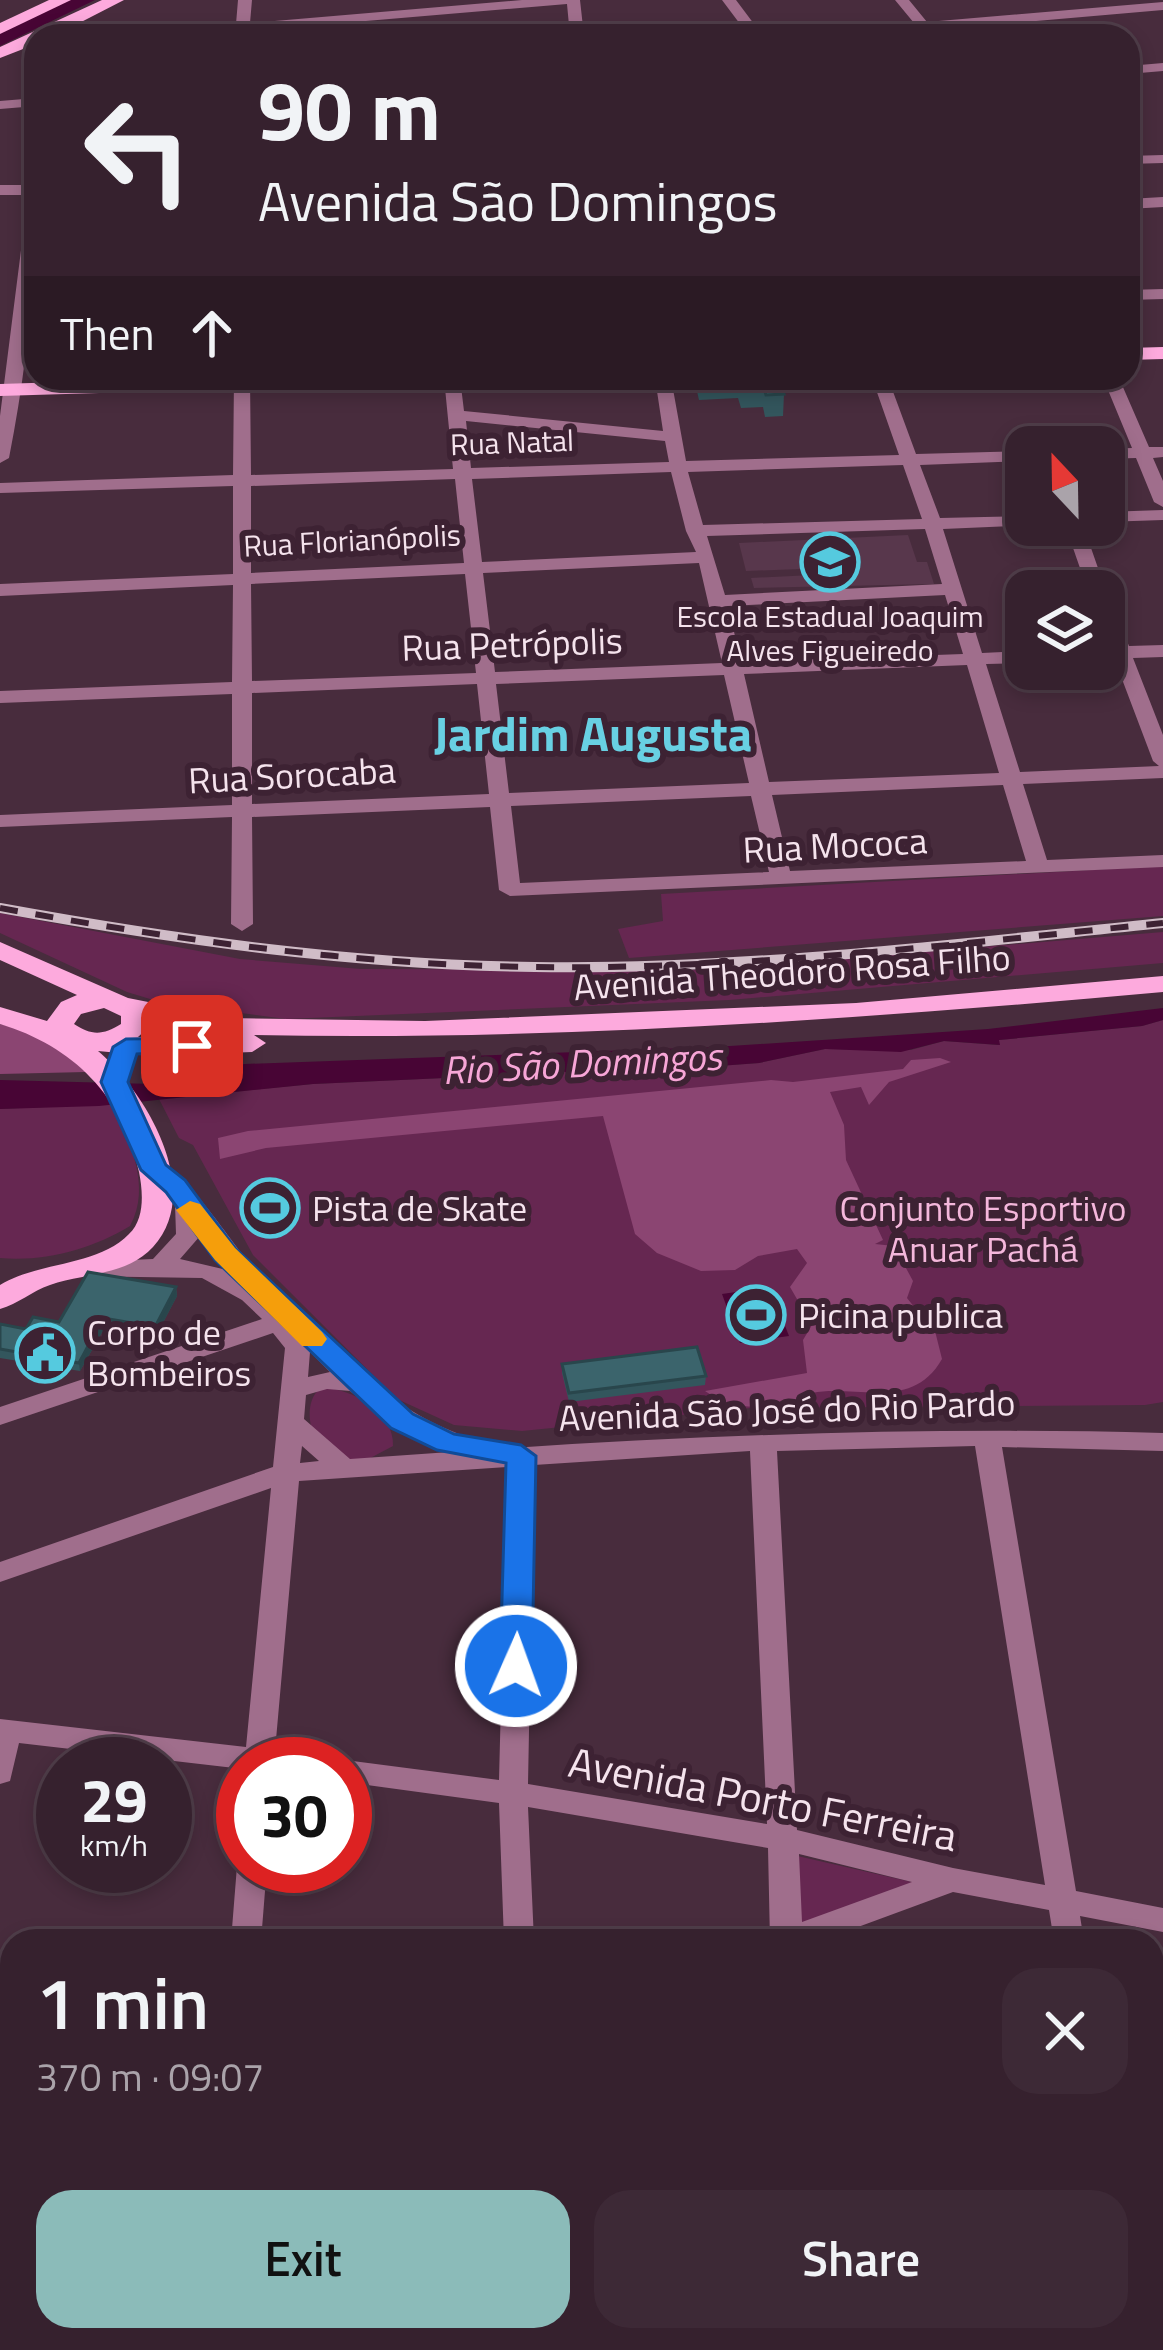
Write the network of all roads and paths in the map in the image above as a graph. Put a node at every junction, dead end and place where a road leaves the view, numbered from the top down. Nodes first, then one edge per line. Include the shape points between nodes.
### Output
1 (63, 0) edge
2 (116, 0) edge
3 (431, 0) edge
4 (572, 0) edge
5 (902, 0) edge
6 (1075, 0) edge
7 (1163, 6) edge
8 (400, 9) edge
9 (1093, 18) junction
10 (74, 24) edge
11 (297, 24) edge
12 (922, 24) edge
13 (1022, 24) edge
14 (0, 29) edge
15 (24, 347) edge
16 (7, 390) edge
17 (242, 390) edge
18 (453, 390) edge
19 (665, 390) edge
20 (884, 390) edge
21 (1118, 390) edge
22 (456, 415) junction
23 (673, 437) junction
24 (1153, 452) edge
25 (1005, 457) edge
26 (0, 458) edge
27 (907, 460) junction
28 (679, 465) junction
29 (463, 472) junction
30 (243, 478) junction
31 (0, 488) edge
32 (1162, 514) edge
33 (1125, 516) edge
34 (1005, 522) edge
35 (933, 525) junction
36 (695, 531) junction
37 (707, 557) junction
38 (473, 565) junction
39 (242, 578) junction
40 (0, 590) edge
41 (953, 590) junction
42 (716, 601) junction
43 (1163, 651) edge
44 (1125, 653) edge
45 (1005, 658) edge
46 (974, 659) junction
47 (730, 668) junction
48 (1125, 677) edge
49 (483, 678) junction
50 (244, 687) junction
51 (0, 697) edge
52 (1163, 761) edge
53 (1163, 772) edge
54 (1012, 778) junction
55 (759, 788) junction
56 (498, 798) junction
57 (242, 811) junction
58 (0, 821) edge
59 (1163, 861) edge
60 (1039, 868) junction
61 (781, 880) junction
62 (242, 924) dead end
63 (0, 950) edge
64 (0, 972) edge
65 (1163, 984) edge
66 (0, 992) edge
67 (9, 1010) edge
68 (110, 1019) junction
69 (59, 1027) junction
70 (425, 1030) junction
71 (115, 1082) junction
72 (153, 1163) junction
73 (186, 1204) junction
74 (159, 1267) junction
75 (83, 1270) junction
76 (45, 1275) junction
77 (0, 1277) edge
78 (0, 1299) edge
79 (279, 1322) junction
80 (356, 1383) junction
81 (297, 1389) junction
82 (0, 1417) edge
83 (402, 1421) junction
84 (292, 1424) junction
85 (988, 1437) junction
86 (1162, 1441) edge
87 (764, 1442) junction
88 (521, 1456) junction
89 (357, 1467) junction
90 (286, 1473) junction
91 (0, 1572) edge
92 (3, 1730) edge
93 (261, 1737) edge
94 (216, 1757) edge
95 (0, 1773) edge
96 (372, 1775) edge
97 (513, 1793) junction
98 (781, 1838) junction
99 (953, 1880) junction
100 (250, 1893) edge
101 (1063, 1902) junction
102 (1163, 1920) edge
103 (247, 1929) edge
104 (519, 1929) edge
105 (786, 1929) edge
106 (820, 1929) edge
107 (1067, 1929) edge

1 - 14 main road
2 - 10 main road
3 - 8 street
4 - 8 street
5 - 12 street
6 - 9 street
7 - 9 street
8 - 11 street
9 - 13 street
15 - 16 street
16 - 26 street
17 - 30 street
18 - 22 street
19 - 23 street
20 - 27 street
21 - 24 street
22 - 23 street
22 - 29 street
23 - 28 street
24 - 32 street
25 - 27 street, Rua Natal
27 - 28 street, Rua Natal
27 - 35 street
28 - 29 street, Rua Natal
28 - 36 street
29 - 30 street, Rua Natal
29 - 38 street
30 - 31 street, Rua Natal
30 - 39 street
32 - 33 street
34 - 35 street
35 - 36 street
35 - 41 street
36 - 37 street
37 - 38 street, Rua Florianópolis
37 - 42 street
38 - 39 street, Rua Florianópolis
38 - 49 street
39 - 40 street, Rua Florianópolis
39 - 50 street
41 - 42 street
41 - 46 street
42 - 47 street
43 - 44 street
45 - 46 street, Rua Petrópolis
46 - 47 street, Rua Petrópolis
46 - 54 street
47 - 49 street, Rua Petrópolis
47 - 55 street
48 - 52 street
49 - 50 street, Rua Petrópolis
49 - 56 street
50 - 51 street, Rua Petrópolis
50 - 57 street
53 - 54 street, Rua Sorocaba
54 - 55 street, Rua Sorocaba
54 - 60 street
55 - 56 street, Rua Sorocaba
55 - 61 street
56 - 57 street, Rua Sorocaba
56 - 61 street, Rua Mococa via 510,890
57 - 58 street, Rua Sorocaba
57 - 62 street
59 - 60 street, Rua Mococa
60 - 61 street, Rua Mococa
63 - 68 main road
64 - 68 main road
65 - 70 main road, Avenida Theodoro Rosa Filho via 767,1017
66 - 67 main road
67 - 68 main road
67 - 69 main road
67 - 71 main road
68 - 69 main road via 73,1038
68 - 69 main road via 65,1012
68 - 70 main road, Avenida Theodoro Rosa Filho
68 - 70 main road, Avenida Theodoro Rosa Filho
68 - 71 main road
71 - 72 main road
72 - 73 street
72 - 75 main road via 157,1212 147,1236
73 - 74 street via 188,1236
73 - 80 street via 225,1254
74 - 75 street
74 - 79 street via 224,1273
75 - 76 main road
76 - 77 main road
76 - 78 main road
79 - 81 street via 298,1347
79 - 82 street
80 - 81 street via 326,1380
80 - 83 street
81 - 84 street
83 - 88 street via 447,1443
83 - 89 street via 401,1442
84 - 89 street
84 - 90 street
85 - 86 street, Avenida São José do Rio Pardo
85 - 87 street, Avenida São José do Rio Pardo
85 - 101 street
87 - 88 street, Avenida São José do Rio Pardo
87 - 98 street
88 - 89 street, Avenida São José do Rio Pardo
88 - 97 street
89 - 90 street, Avenida São José do Rio Pardo
90 - 91 street, Avenida São José do Rio Pardo
90 - 93 street
92 - 94 street
92 - 95 street
96 - 97 street, Avenida Porto Ferreira
97 - 98 street, Avenida Porto Ferreira
97 - 104 street
98 - 99 street, Avenida Porto Ferreira
98 - 105 street
99 - 101 street, Avenida Porto Ferreira
99 - 106 street
100 - 103 street
101 - 102 street, Avenida Porto Ferreira
101 - 107 street

